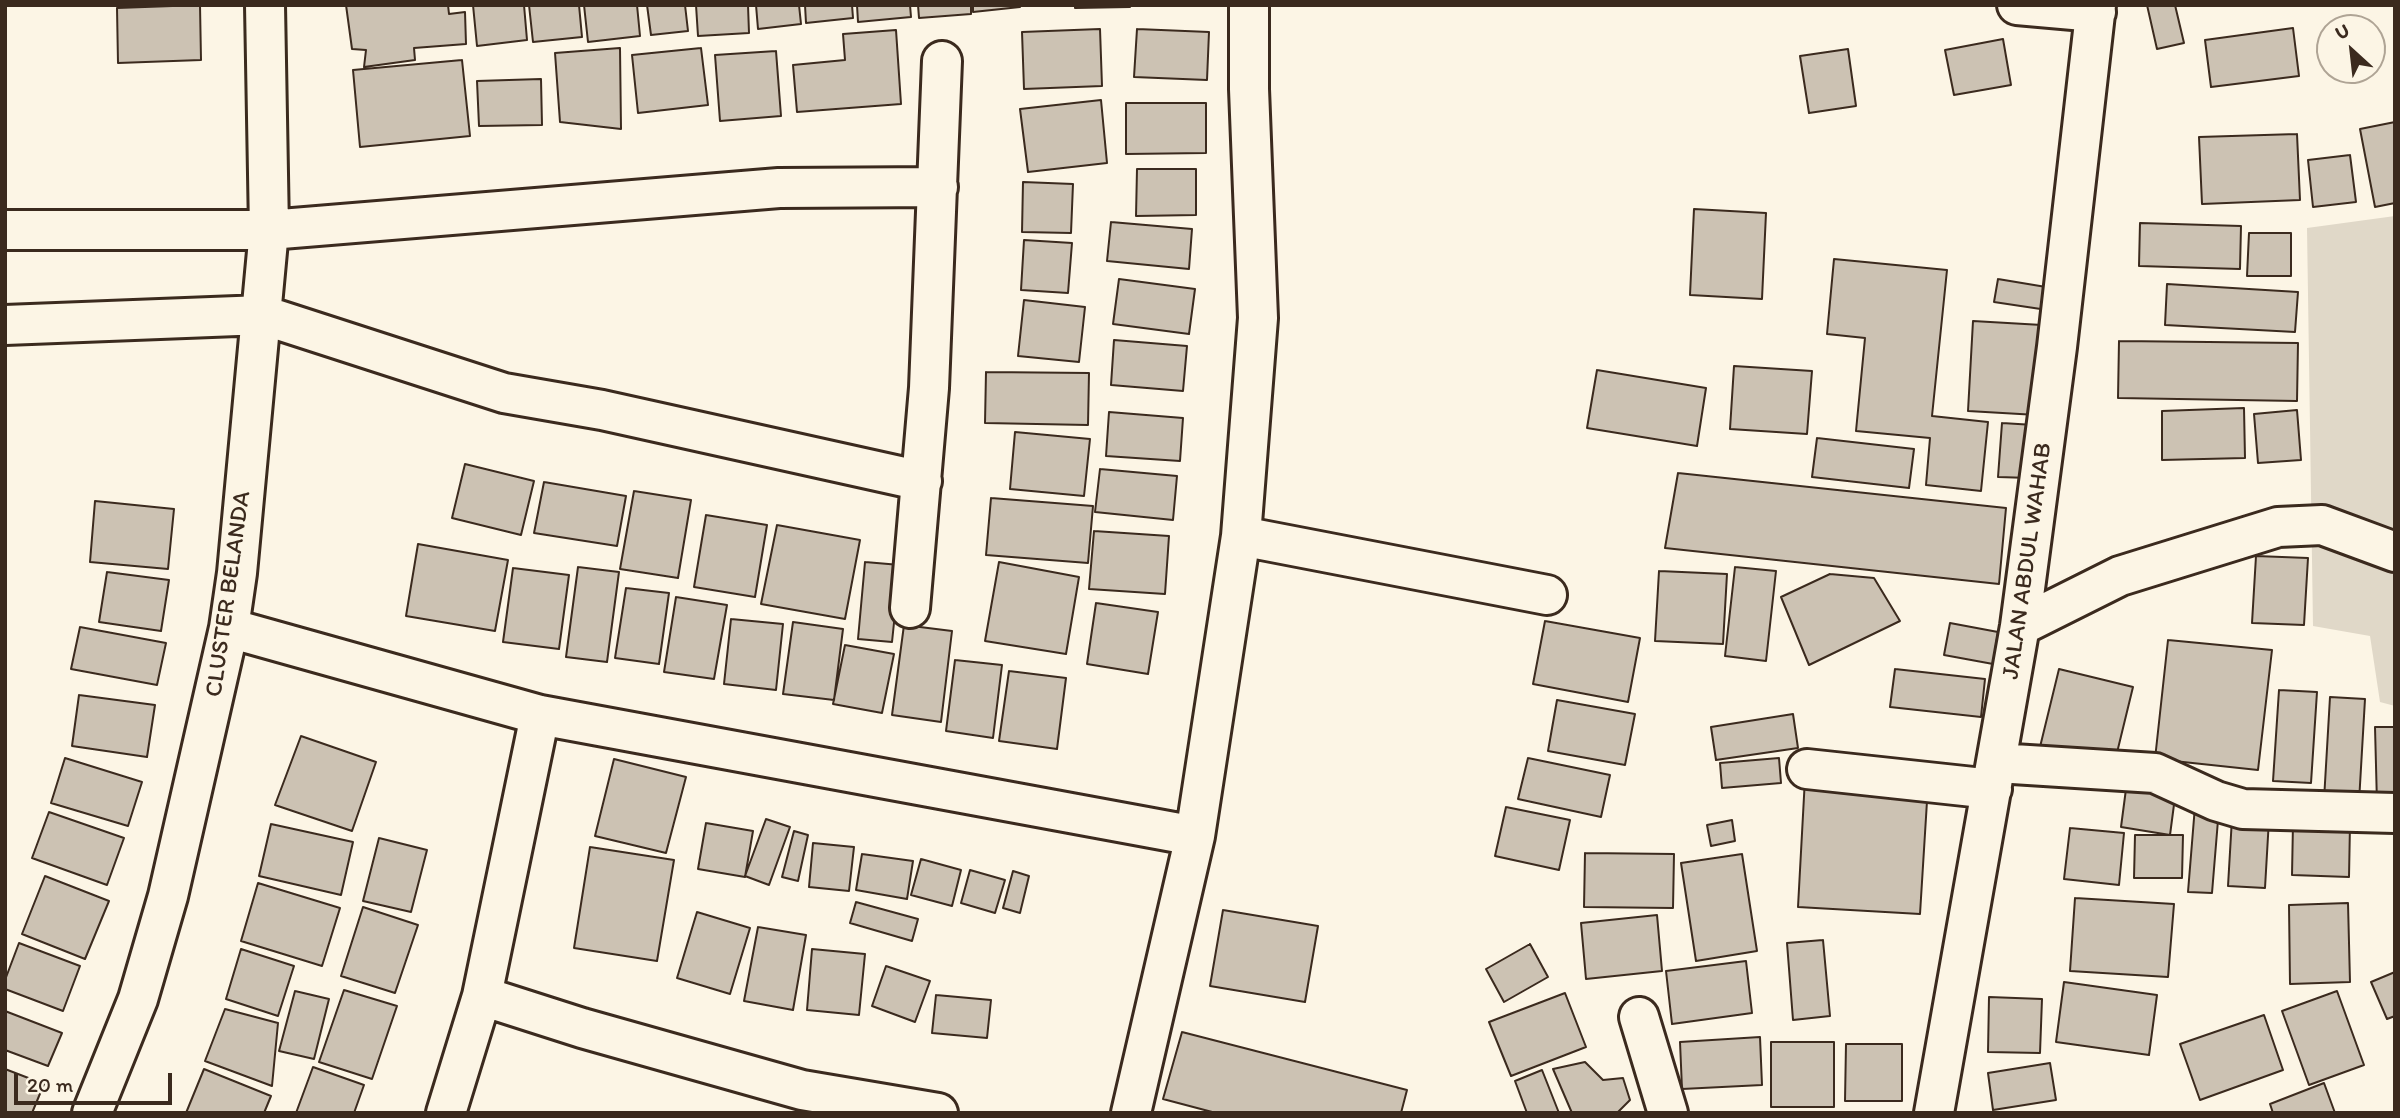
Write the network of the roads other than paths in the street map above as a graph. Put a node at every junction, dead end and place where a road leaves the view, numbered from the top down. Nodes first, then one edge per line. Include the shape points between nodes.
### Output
1 (265, 5) edge
2 (1249, 5) edge
3 (2017, 5) edge
4 (2096, 9) edge
5 (942, 61) dead end
6 (939, 187) junction
7 (5, 230) edge
8 (270, 230) junction
9 (263, 315) junction
10 (5, 325) edge
11 (922, 481) junction
12 (1241, 536) junction
13 (2395, 552) edge
14 (1547, 595) dead end
15 (910, 608) dead end
16 (2020, 626) junction
17 (229, 628) junction
18 (540, 715) junction
19 (1807, 769) dead end
20 (1994, 776) junction
21 (2395, 813) edge
22 (1195, 836) junction
23 (482, 996) junction
24 (1639, 1017) dead end
25 (798, 1102) edge
26 (92, 1113) edge
27 (446, 1113) edge
28 (938, 1113) edge
29 (1132, 1113) edge
30 (1668, 1113) edge
31 (1934, 1113) edge

1 - 8 street, CLUSTER BELANDA
2 - 12 street via 1258,317
3 - 4 street
4 - 16 street, JALAN ABDUL WAHAB
5 - 6 street
6 - 8 street via 779,188
6 - 11 street
7 - 8 street
8 - 9 street, CLUSTER BELANDA
9 - 10 street
9 - 11 street via 504,393
9 - 17 street, CLUSTER BELANDA
11 - 15 street
12 - 14 street
12 - 22 street
13 - 16 street via 2322,525 2278,527 2120,576
16 - 20 street, JALAN ABDUL WAHAB
17 - 18 street
17 - 26 street, CLUSTER BELANDA via 168,897 138,999
18 - 22 street
18 - 23 street
19 - 20 street
20 - 21 street via 2155,774 2243,809
20 - 31 street, JALAN ABDUL WAHAB
22 - 29 street
23 - 25 street
23 - 27 street
24 - 30 street
25 - 28 street

